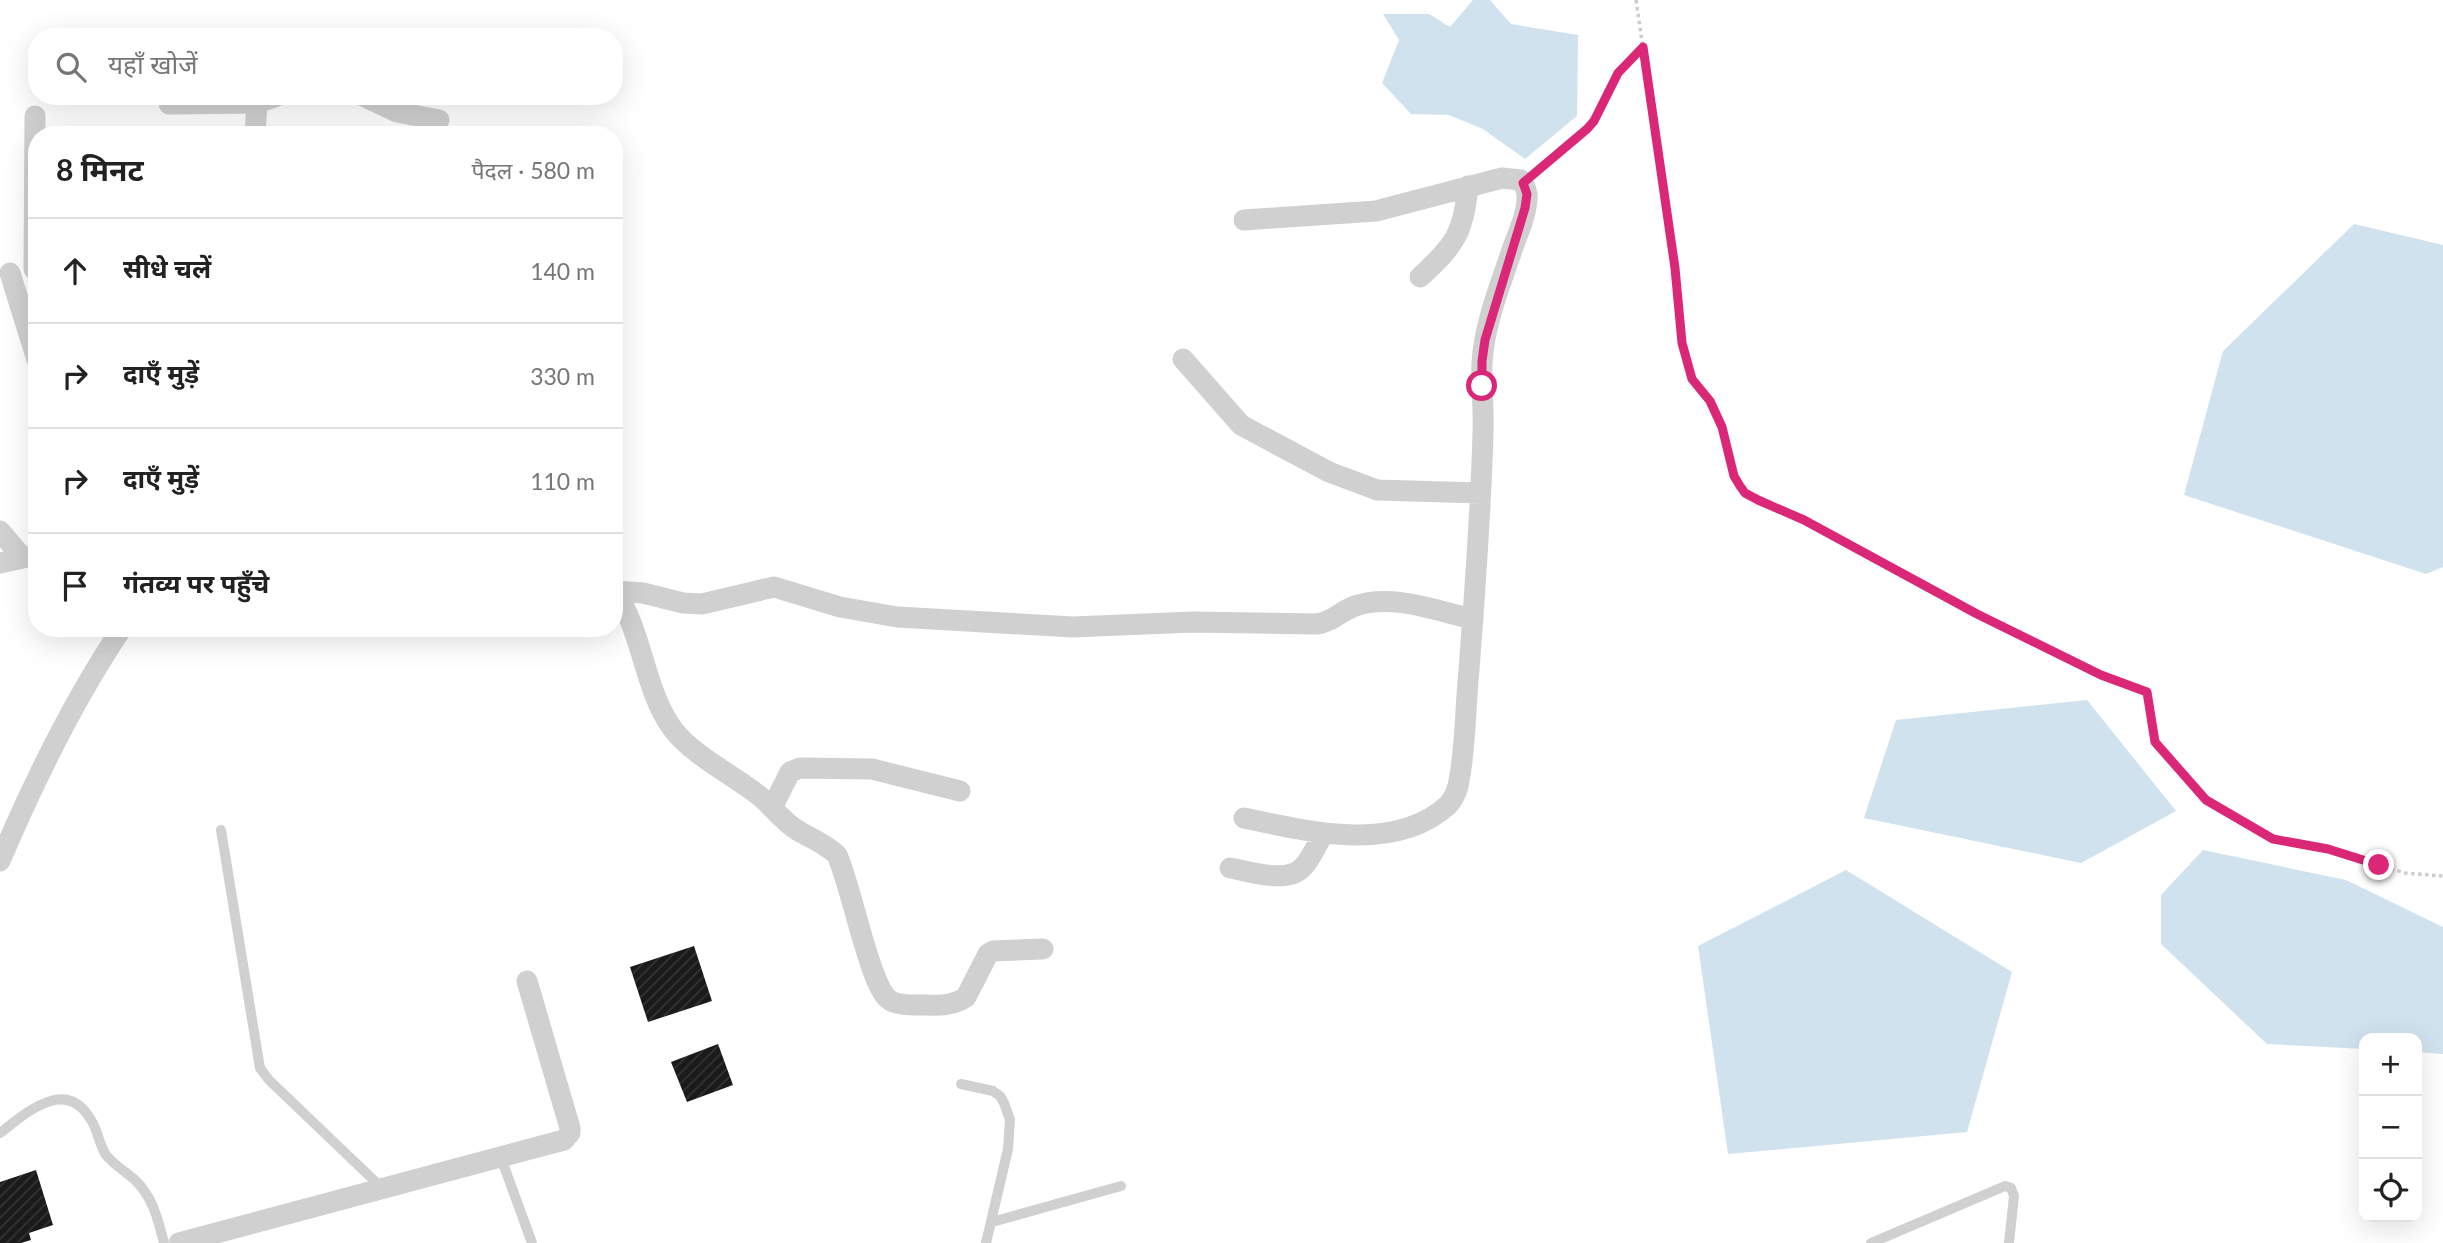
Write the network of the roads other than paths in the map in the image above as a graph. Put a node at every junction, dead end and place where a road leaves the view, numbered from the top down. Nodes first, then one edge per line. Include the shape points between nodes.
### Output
1 (265, 105) edge
2 (382, 105) edge
3 (35, 116) dead end
4 (439, 120) dead end
5 (35, 126) edge
6 (257, 126) edge
7 (1468, 186) junction
8 (1244, 220) dead end
9 (28, 270) edge
10 (5, 274) edge
11 (1420, 276) dead end
12 (28, 336) edge
13 (1183, 359) dead end
14 (1480, 493) junction
15 (0, 531) edge
16 (28, 555) edge
17 (28, 557) edge
18 (0, 563) edge
19 (623, 592) edge
20 (623, 605) edge
21 (1472, 619) junction
22 (116, 637) edge
23 (960, 791) dead end
24 (772, 808) junction
25 (1244, 818) dead end
26 (221, 830) dead end
27 (1323, 834) junction
28 (0, 862) edge
29 (1230, 868) dead end
30 (1042, 949) dead end
31 (527, 981) dead end
32 (961, 1084) dead end
33 (0, 1133) edge
34 (501, 1158) junction
35 (1121, 1186) dead end
36 (383, 1189) junction
37 (992, 1222) junction
38 (164, 1243) edge
39 (179, 1243) edge
40 (532, 1243) edge
41 (986, 1243) edge
42 (1871, 1243) edge
43 (2009, 1243) edge

1 - 6 street
2 - 4 street
3 - 5 street
7 - 8 street via 1376,211
7 - 11 street via 1466,210 1455,238
7 - 14 street via 1510,177 1521,180 1527,194 1485,340
9 - 10 street
10 - 12 street
13 - 14 street via 1241,425 1329,472 1377,490
14 - 21 street
15 - 16 street
17 - 18 street
19 - 21 street via 702,604 774,587 822,603 897,617 1073,627 1193,622 1317,624 1353,606 1383,601
20 - 24 street via 655,695 674,730
21 - 27 street via 1461,764 1454,798 1422,821 1393,831
22 - 28 street via 79,697
23 - 24 street via 872,769 800,768 790,772
24 - 30 street via 837,855 875,973 887,998 895,1003 934,1006 962,1000 988,954
25 - 27 street
26 - 36 lane via 260,1068
27 - 29 street via 1294,874
31 - 34 street via 570,1133 559,1142
32 - 37 lane via 1000,1096 1010,1119
33 - 38 lane via 45,1102 66,1100 79,1106 93,1122 107,1156 148,1196
34 - 36 street
34 - 40 lane
35 - 37 lane
36 - 39 street
37 - 41 lane
42 - 43 lane via 2005,1186 2014,1196

